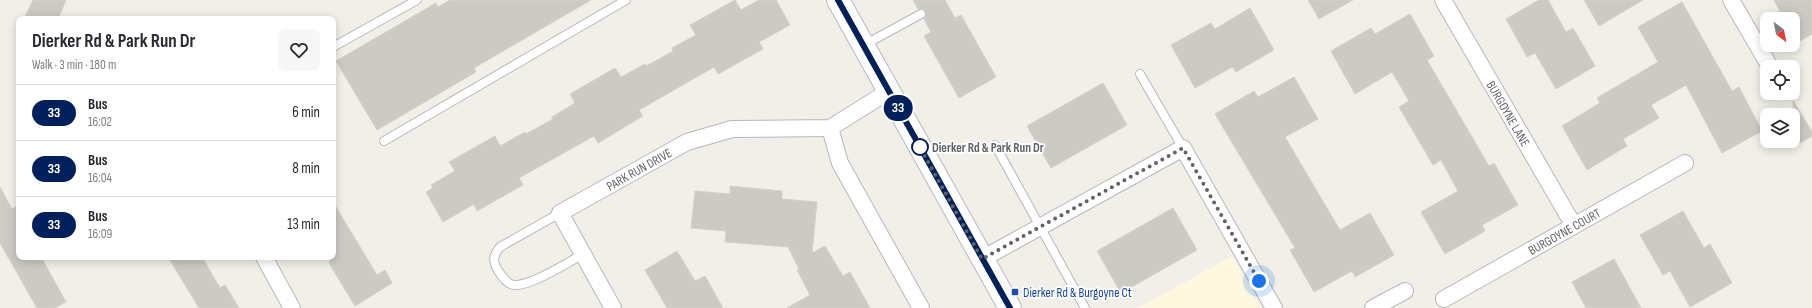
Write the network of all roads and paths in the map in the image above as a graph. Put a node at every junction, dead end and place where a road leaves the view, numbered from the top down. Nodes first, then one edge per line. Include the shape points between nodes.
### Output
1 (417, 0) edge
2 (626, 0) edge
3 (838, 0) edge
4 (1443, 0) edge
5 (1731, 0) edge
6 (921, 14) dead end
7 (336, 45) edge
8 (863, 46) junction
9 (1766, 60) edge
10 (1140, 74) dead end
11 (889, 91) junction
12 (830, 128) junction
13 (384, 141) dead end
14 (996, 145) dead end
15 (1183, 148) junction
16 (1685, 164) dead end
17 (560, 213) junction
18 (1574, 226) junction
19 (1040, 227) junction
20 (583, 254) junction
21 (982, 259) junction
22 (266, 260) edge
23 (1405, 291) dead end
24 (1444, 299) dead end
25 (292, 308) edge
26 (613, 308) edge
27 (921, 308) edge
28 (1010, 308) edge
29 (1085, 308) edge
30 (1274, 308) edge
31 (1373, 308) edge

1 - 7 lane
2 - 13 lane
3 - 8 street
4 - 18 street, BURGOYNE LANE
5 - 9 street
6 - 8 lane
8 - 11 street
10 - 15 lane
11 - 12 street
11 - 21 street
12 - 17 street, PARK RUN DRIVE via 732,129 702,137 687,142
12 - 27 street via 840,163
14 - 19 lane
15 - 19 street
15 - 30 street
16 - 18 street, BURGOYNE COURT
17 - 20 street
17 - 20 lane via 500,247 494,254 494,264 508,282 514,285 528,282
18 - 24 street, BURGOYNE COURT
19 - 21 street
19 - 29 lane
20 - 26 street
21 - 28 street
22 - 25 street
23 - 31 street

